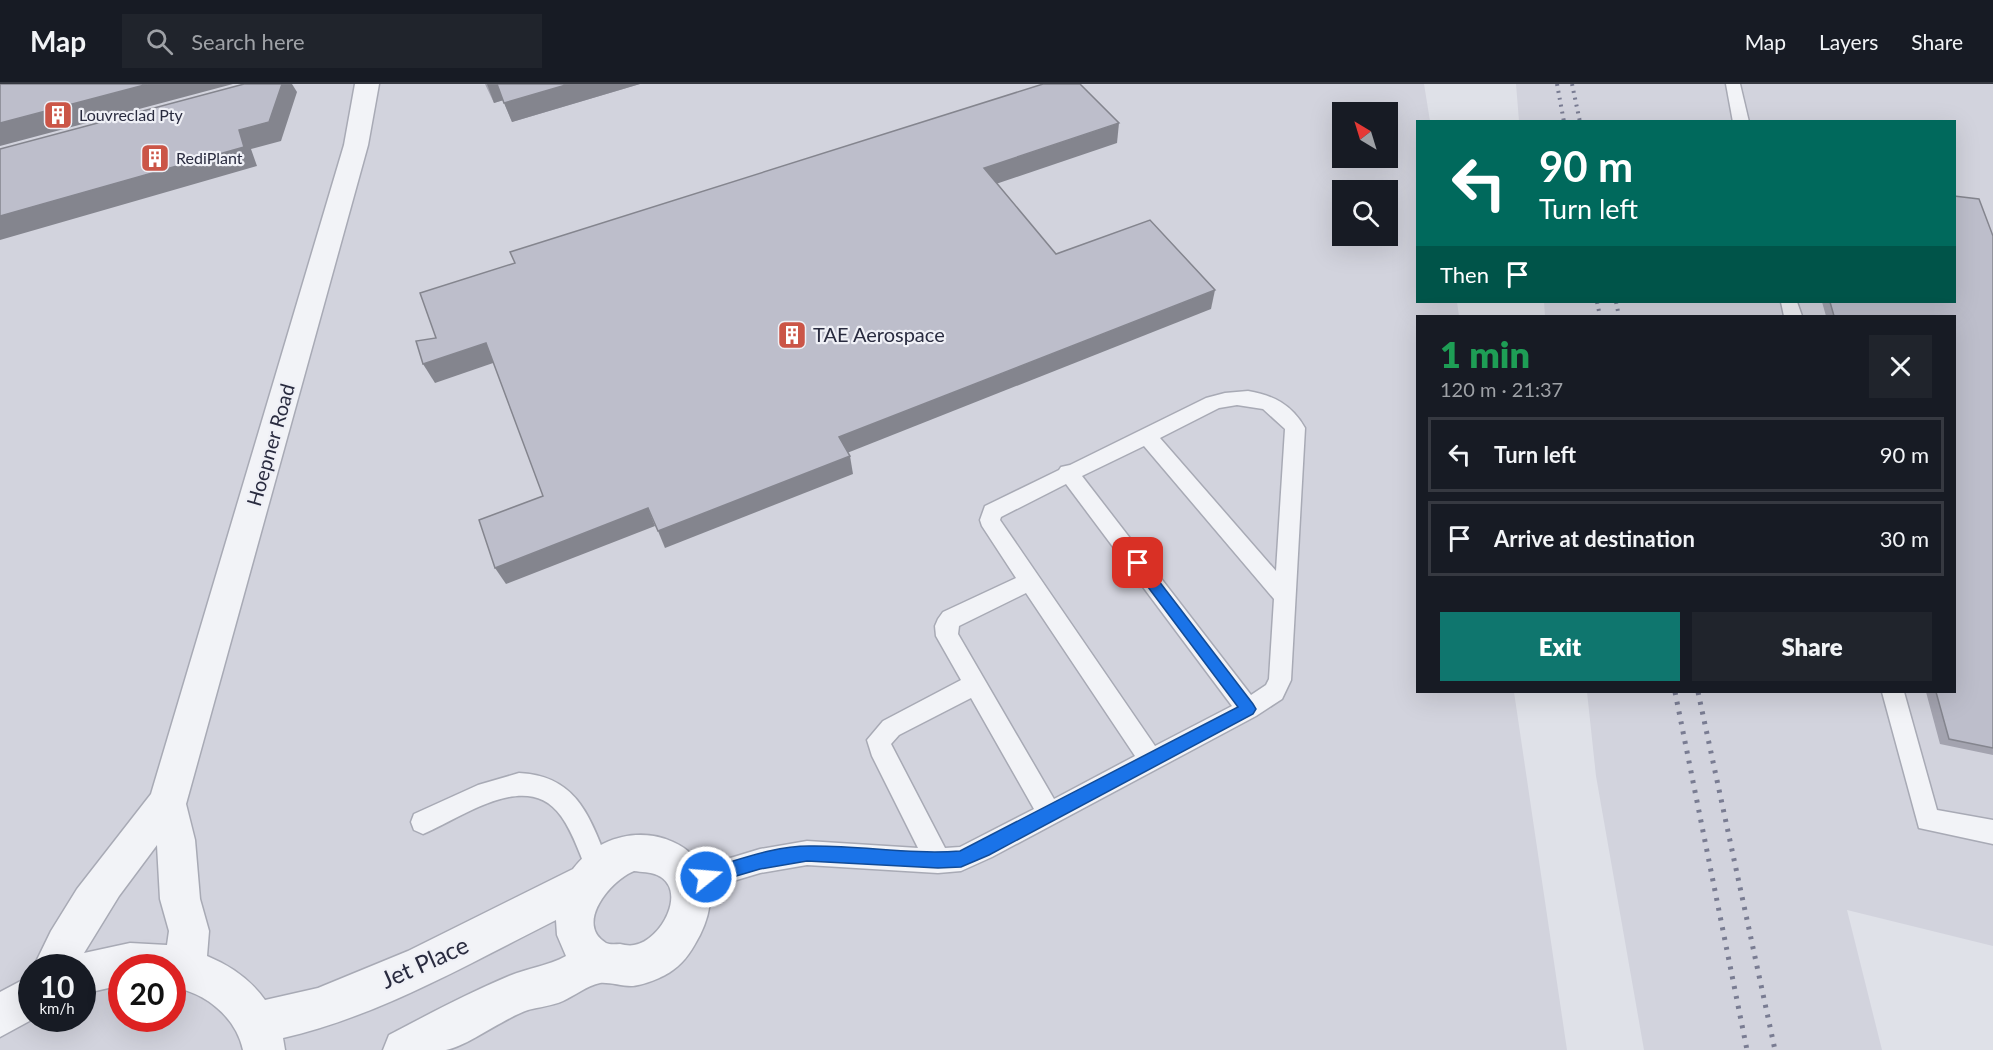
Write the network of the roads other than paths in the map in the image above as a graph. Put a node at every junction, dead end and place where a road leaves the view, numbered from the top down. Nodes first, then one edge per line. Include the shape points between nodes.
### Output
1 (367, 84) edge
2 (1734, 84) edge
3 (1741, 120) edge
4 (1146, 435) junction
5 (1068, 472) junction
6 (1030, 581) junction
7 (1285, 597) junction
8 (975, 684) junction
9 (1893, 693) edge
10 (1248, 709) junction
11 (1152, 760) junction
12 (167, 804) junction
13 (1050, 814) junction
14 (423, 822) dead end
15 (1993, 832) edge
16 (938, 861) junction
17 (592, 877) junction
18 (690, 882) junction
19 (60, 954) edge
20 (186, 958) edge
21 (598, 962) junction
22 (186, 967) edge
23 (18, 1005) edge
24 (0, 1016) edge
25 (260, 1037) edge
26 (404, 1050) edge

1 - 12 street, Hoepner Road via 356,145
2 - 3 lane
4 - 5 lane
4 - 7 lane
4 - 7 lane via 1231,397 1255,398 1283,412 1290,420 1294,428
5 - 6 lane via 992,512 992,526
5 - 10 lane
6 - 8 lane via 957,616 946,626 946,636
6 - 11 lane
7 - 10 lane via 1280,680 1274,693
8 - 13 lane
8 - 16 lane via 891,728 879,740
9 - 15 lane via 1928,820
10 - 11 lane
11 - 13 lane
12 - 19 street, Hoepner Road via 123,854 74,926
12 - 20 street via 189,932
13 - 16 lane via 968,856
14 - 17 lane via 502,786 534,786 550,791 569,807
16 - 18 lane via 807,853 760,861
17 - 18 street via 615,858 652,852 669,857
17 - 21 street via 577,902 574,920 585,952
17 - 25 street, Jet Place via 422,966
18 - 21 street via 690,917 668,949 633,967
21 - 26 street via 559,982 495,1003
22 - 25 street via 227,987
23 - 24 street

